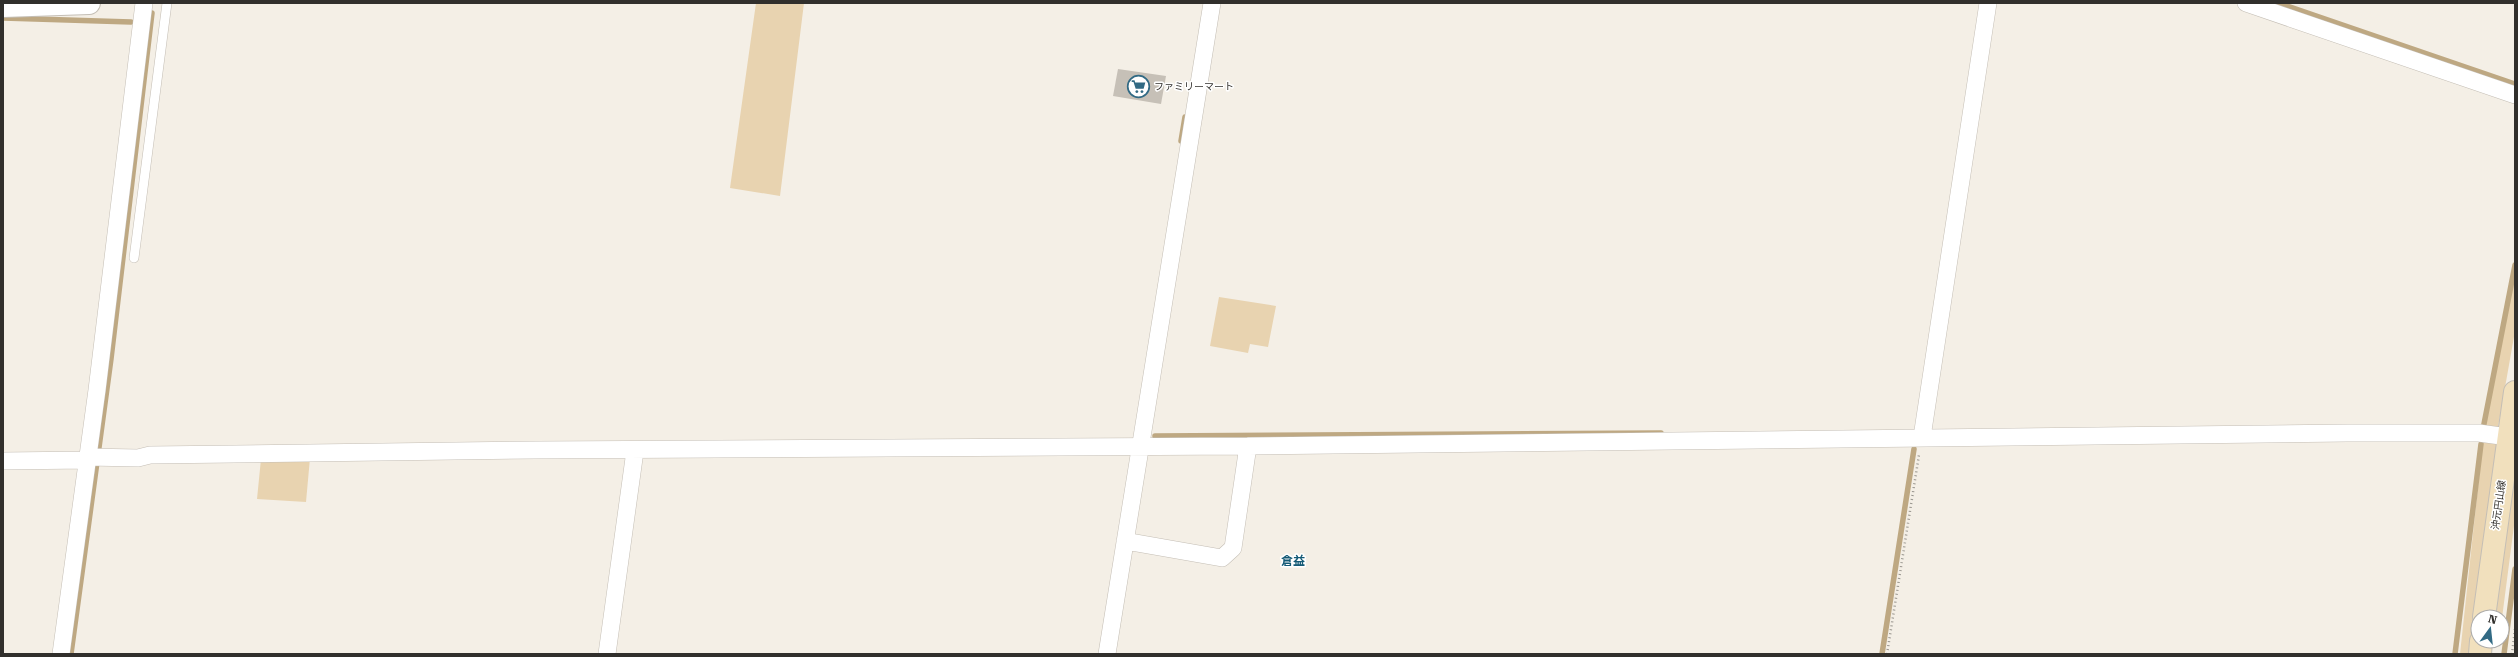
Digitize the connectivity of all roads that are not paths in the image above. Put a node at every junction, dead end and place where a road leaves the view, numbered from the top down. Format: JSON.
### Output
{"nodes":[{"id":1,"x":89,"y":3,"type":"edge"},
{"id":2,"x":144,"y":3,"type":"edge"},
{"id":3,"x":167,"y":3,"type":"edge"},
{"id":4,"x":1212,"y":3,"type":"edge"},
{"id":5,"x":1988,"y":3,"type":"edge"},
{"id":6,"x":2246,"y":3,"type":"edge"},
{"id":7,"x":56,"y":4,"type":"edge"},
{"id":8,"x":3,"y":6,"type":"edge"},
{"id":9,"x":2515,"y":95,"type":"edge"},
{"id":10,"x":134,"y":258,"type":"dead end"},
{"id":11,"x":2515,"y":392,"type":"edge"},
{"id":12,"x":1922,"y":437,"type":"junction"},
{"id":13,"x":2508,"y":437,"type":"junction"},
{"id":14,"x":1248,"y":446,"type":"junction"},
{"id":15,"x":1135,"y":447,"type":"junction"},
{"id":16,"x":635,"y":451,"type":"junction"},
{"id":17,"x":92,"y":458,"type":"junction"},
{"id":18,"x":3,"y":460,"type":"edge"},
{"id":19,"x":1125,"y":541,"type":"junction"},
{"id":20,"x":2485,"y":609,"type":"edge"},
{"id":21,"x":61,"y":654,"type":"edge"},
{"id":22,"x":607,"y":654,"type":"edge"},
{"id":23,"x":1107,"y":654,"type":"edge"}],
"edges":[{"from":1,"to":7,"type":"street"},
{"from":2,"to":17,"type":"street"},
{"from":3,"to":10,"type":"lane"},
{"from":4,"to":15,"type":"street"},
{"from":5,"to":12,"type":"street"},
{"from":6,"to":9,"type":"street"},
{"from":7,"to":8,"type":"street"},
{"from":11,"to":13,"type":"main road","name":"沖元円山線"},
{"from":12,"to":13,"type":"street"},
{"from":12,"to":14,"type":"street"},
{"from":13,"to":20,"type":"main road","name":"沖元円山線"},
{"from":14,"to":15,"type":"street"},
{"from":14,"to":19,"type":"street"},
{"from":15,"to":16,"type":"street"},
{"from":15,"to":19,"type":"street"},
{"from":16,"to":17,"type":"street"},
{"from":16,"to":22,"type":"street"},
{"from":17,"to":18,"type":"street"},
{"from":17,"to":21,"type":"street"},
{"from":19,"to":23,"type":"street"}]}
